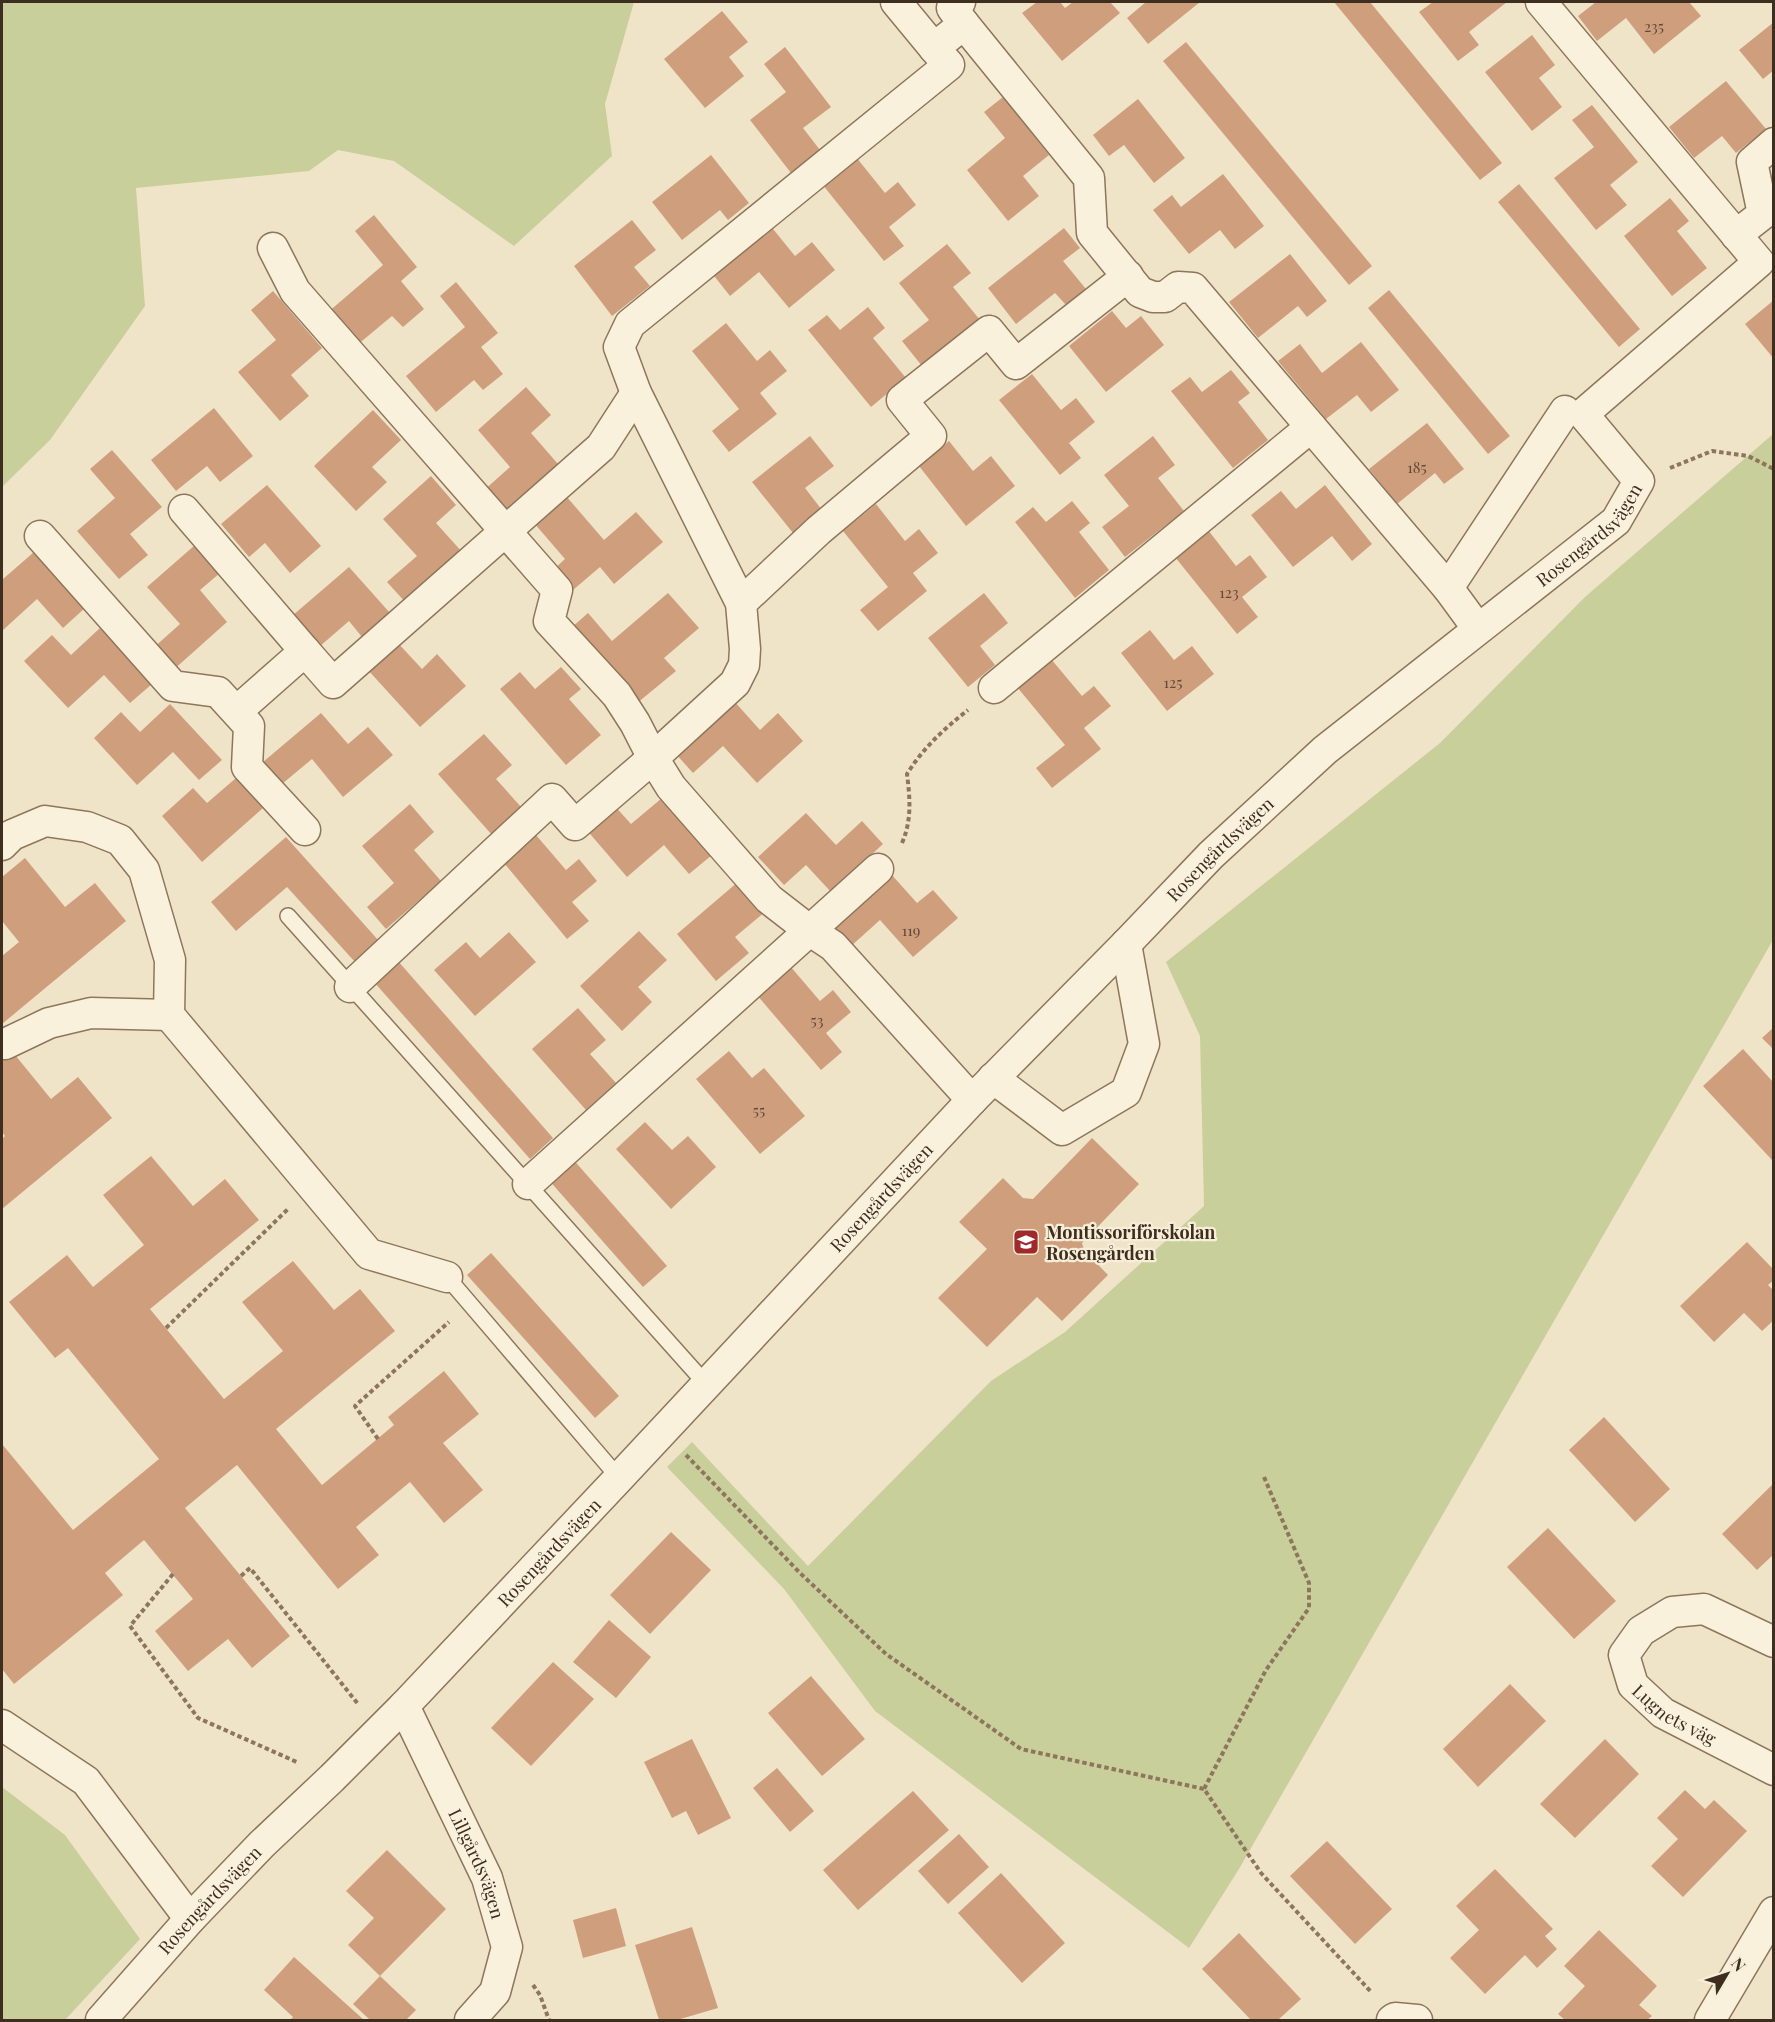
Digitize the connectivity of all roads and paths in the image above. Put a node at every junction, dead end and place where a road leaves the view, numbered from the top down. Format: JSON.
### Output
{"nodes":[{"id":1,"x":897,"y":2,"type":"edge"},
{"id":2,"x":1541,"y":2,"type":"edge"},
{"id":3,"x":962,"y":13,"type":"edge"},
{"id":4,"x":934,"y":48,"type":"junction"},
{"id":5,"x":1773,"y":143,"type":"edge"},
{"id":6,"x":1736,"y":234,"type":"junction"},
{"id":7,"x":273,"y":248,"type":"dead end"},
{"id":8,"x":1128,"y":276,"type":"junction"},
{"id":9,"x":636,"y":393,"type":"junction"},
{"id":10,"x":1574,"y":413,"type":"junction"},
{"id":11,"x":1311,"y":427,"type":"junction"},
{"id":12,"x":1773,"y":469,"type":"edge"},
{"id":13,"x":1639,"y":481,"type":"junction"},
{"id":14,"x":184,"y":510,"type":"dead end"},
{"id":15,"x":506,"y":531,"type":"junction"},
{"id":16,"x":40,"y":536,"type":"dead end"},
{"id":17,"x":1448,"y":588,"type":"junction"},
{"id":18,"x":741,"y":603,"type":"junction"},
{"id":19,"x":1478,"y":629,"type":"junction"},
{"id":20,"x":305,"y":651,"type":"junction"},
{"id":21,"x":994,"y":688,"type":"joint"},
{"id":22,"x":237,"y":711,"type":"junction"},
{"id":23,"x":653,"y":758,"type":"junction"},
{"id":24,"x":305,"y":830,"type":"dead end"},
{"id":25,"x":2,"y":845,"type":"edge"},
{"id":26,"x":878,"y":868,"type":"joint"},
{"id":27,"x":288,"y":916,"type":"dead end"},
{"id":28,"x":809,"y":930,"type":"junction"},
{"id":29,"x":1126,"y":944,"type":"junction"},
{"id":30,"x":350,"y":987,"type":"junction"},
{"id":31,"x":170,"y":1015,"type":"junction"},
{"id":32,"x":5,"y":1044,"type":"dead end"},
{"id":33,"x":993,"y":1078,"type":"junction"},
{"id":34,"x":972,"y":1100,"type":"junction"},
{"id":35,"x":528,"y":1184,"type":"junction"},
{"id":36,"x":312,"y":1185,"type":"junction"},
{"id":37,"x":447,"y":1277,"type":"joint"},
{"id":38,"x":470,"y":1304,"type":"junction"},
{"id":39,"x":166,"y":1328,"type":"dead end"},
{"id":40,"x":706,"y":1384,"type":"junction"},
{"id":41,"x":663,"y":1430,"type":"junction"},
{"id":42,"x":378,"y":1439,"type":"dead end"},
{"id":43,"x":1264,"y":1477,"type":"dead end"},
{"id":44,"x":619,"y":1478,"type":"junction"},
{"id":45,"x":173,"y":1574,"type":"dead end"},
{"id":46,"x":241,"y":1576,"type":"dead end"},
{"id":47,"x":1773,"y":1642,"type":"edge"},
{"id":48,"x":404,"y":1706,"type":"junction"},
{"id":49,"x":2,"y":1725,"type":"edge"},
{"id":50,"x":379,"y":1730,"type":"junction"},
{"id":51,"x":1773,"y":1770,"type":"edge"},
{"id":52,"x":332,"y":1778,"type":"junction"},
{"id":53,"x":1204,"y":1789,"type":"junction"},
{"id":54,"x":1773,"y":1912,"type":"edge"},
{"id":55,"x":190,"y":1919,"type":"junction"},
{"id":56,"x":1765,"y":1946,"type":"edge"},
{"id":57,"x":101,"y":2020,"type":"edge"},
{"id":58,"x":471,"y":2020,"type":"edge"},
{"id":59,"x":1401,"y":2020,"type":"edge"},
{"id":60,"x":1710,"y":2020,"type":"edge"}],
"edges":[{"from":1,"to":4,"type":"street"},
{"from":2,"to":6,"type":"street"},
{"from":3,"to":4,"type":"street"},
{"from":3,"to":8,"type":"street"},
{"from":4,"to":9,"type":"street"},
{"from":5,"to":6,"type":"street"},
{"from":6,"to":10,"type":"street"},
{"from":7,"to":15,"type":"street"},
{"from":8,"to":11,"type":"street"},
{"from":8,"to":18,"type":"street"},
{"from":9,"to":15,"type":"street"},
{"from":9,"to":18,"type":"street"},
{"from":10,"to":13,"type":"street","name":"Rosengårdsvägen"},
{"from":10,"to":17,"type":"street"},
{"from":11,"to":17,"type":"street"},
{"from":11,"to":21,"type":"street"},
{"from":12,"to":13,"type":"path"},
{"from":13,"to":19,"type":"street","name":"Rosengårdsvägen"},
{"from":14,"to":20,"type":"street"},
{"from":15,"to":20,"type":"street"},
{"from":15,"to":23,"type":"street"},
{"from":16,"to":22,"type":"street"},
{"from":17,"to":19,"type":"street"},
{"from":18,"to":23,"type":"street"},
{"from":19,"to":29,"type":"street","name":"Rosengårdsvägen"},
{"from":20,"to":22,"type":"street"},
{"from":21,"to":26,"type":"path"},
{"from":22,"to":24,"type":"street"},
{"from":23,"to":28,"type":"street"},
{"from":23,"to":30,"type":"street"},
{"from":25,"to":31,"type":"street"},
{"from":26,"to":28,"type":"street"},
{"from":27,"to":30,"type":"lane"},
{"from":28,"to":34,"type":"street"},
{"from":28,"to":35,"type":"street"},
{"from":29,"to":33,"type":"street","name":"Rosengårdsvägen"},
{"from":29,"to":33,"type":"street"},
{"from":30,"to":35,"type":"lane"},
{"from":31,"to":32,"type":"street"},
{"from":31,"to":36,"type":"street"},
{"from":33,"to":34,"type":"street","name":"Rosengårdsvägen"},
{"from":34,"to":40,"type":"street","name":"Rosengårdsvägen"},
{"from":35,"to":40,"type":"lane"},
{"from":36,"to":37,"type":"street"},
{"from":36,"to":39,"type":"path"},
{"from":37,"to":38,"type":"lane"},
{"from":38,"to":42,"type":"path"},
{"from":38,"to":44,"type":"lane"},
{"from":40,"to":41,"type":"street","name":"Rosengårdsvägen"},
{"from":41,"to":44,"type":"street","name":"Rosengårdsvägen"},
{"from":41,"to":53,"type":"path"},
{"from":43,"to":53,"type":"path"},
{"from":44,"to":48,"type":"street","name":"Rosengårdsvägen"},
{"from":45,"to":52,"type":"path"},
{"from":46,"to":50,"type":"path"},
{"from":47,"to":51,"type":"street","name":"Lugnets väg"},
{"from":48,"to":50,"type":"street","name":"Rosengårdsvägen"},
{"from":48,"to":58,"type":"street","name":"Lillgårdsvägen"},
{"from":49,"to":55,"type":"street"},
{"from":50,"to":52,"type":"street","name":"Rosengårdsvägen"},
{"from":52,"to":55,"type":"street","name":"Rosengårdsvägen"},
{"from":53,"to":59,"type":"path"},
{"from":54,"to":56,"type":"street"},
{"from":55,"to":57,"type":"street","name":"Rosengårdsvägen"},
{"from":56,"to":60,"type":"street"}]}
